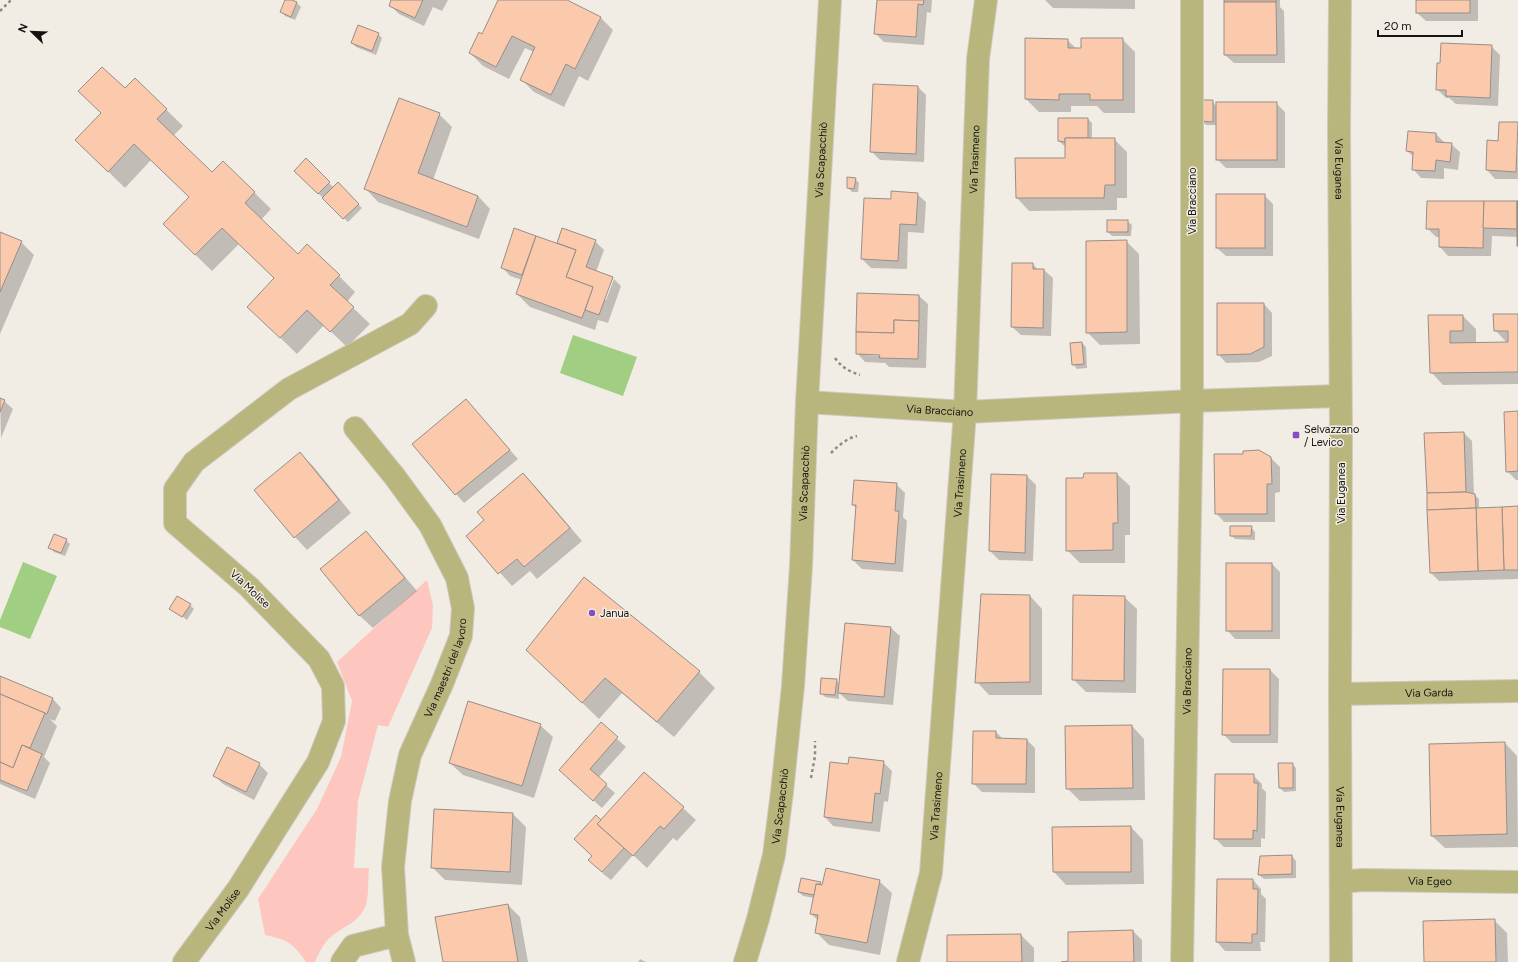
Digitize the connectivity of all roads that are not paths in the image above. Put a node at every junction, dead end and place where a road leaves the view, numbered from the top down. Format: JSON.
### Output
{"nodes":[{"id":1,"x":830,"y":0,"type":"edge"},
{"id":2,"x":986,"y":0,"type":"edge"},
{"id":3,"x":1192,"y":0,"type":"edge"},
{"id":4,"x":1340,"y":0,"type":"edge"},
{"id":5,"x":426,"y":306,"type":"dead end"},
{"id":6,"x":1340,"y":396,"type":"junction"},
{"id":7,"x":1192,"y":401,"type":"junction"},
{"id":8,"x":807,"y":402,"type":"junction"},
{"id":9,"x":965,"y":412,"type":"junction"},
{"id":10,"x":355,"y":428,"type":"dead end"},
{"id":11,"x":1518,"y":691,"type":"edge"},
{"id":12,"x":1340,"y":694,"type":"junction"},
{"id":13,"x":1341,"y":882,"type":"junction"},
{"id":14,"x":1518,"y":882,"type":"edge"},
{"id":15,"x":397,"y":935,"type":"junction"},
{"id":16,"x":184,"y":962,"type":"edge"},
{"id":17,"x":342,"y":962,"type":"edge"},
{"id":18,"x":404,"y":962,"type":"edge"},
{"id":19,"x":744,"y":962,"type":"edge"},
{"id":20,"x":908,"y":962,"type":"edge"},
{"id":21,"x":1182,"y":962,"type":"edge"},
{"id":22,"x":1341,"y":962,"type":"edge"}],
"edges":[{"from":1,"to":8,"type":"street","name":"Via Scapacchiò"},
{"from":2,"to":9,"type":"street","name":"Via Trasimeno"},
{"from":3,"to":7,"type":"street","name":"Via Bracciano"},
{"from":4,"to":6,"type":"street","name":"Via Euganea"},
{"from":5,"to":16,"type":"street","name":"Via Molise"},
{"from":6,"to":7,"type":"street","name":"Via Bracciano"},
{"from":6,"to":12,"type":"street","name":"Via Euganea"},
{"from":7,"to":9,"type":"street","name":"Via Bracciano"},
{"from":7,"to":21,"type":"street","name":"Via Bracciano"},
{"from":8,"to":9,"type":"street","name":"Via Bracciano"},
{"from":8,"to":19,"type":"street","name":"Via Scapacchiò"},
{"from":9,"to":20,"type":"street","name":"Via Trasimeno"},
{"from":10,"to":15,"type":"street","name":"Via maestri del lavoro"},
{"from":11,"to":12,"type":"street","name":"Via Garda"},
{"from":12,"to":13,"type":"street","name":"Via Euganea"},
{"from":13,"to":14,"type":"street","name":"Via Egeo"},
{"from":13,"to":22,"type":"street","name":"Via Euganea"},
{"from":15,"to":17,"type":"street"},
{"from":15,"to":18,"type":"street","name":"Via maestri del lavoro"}]}
